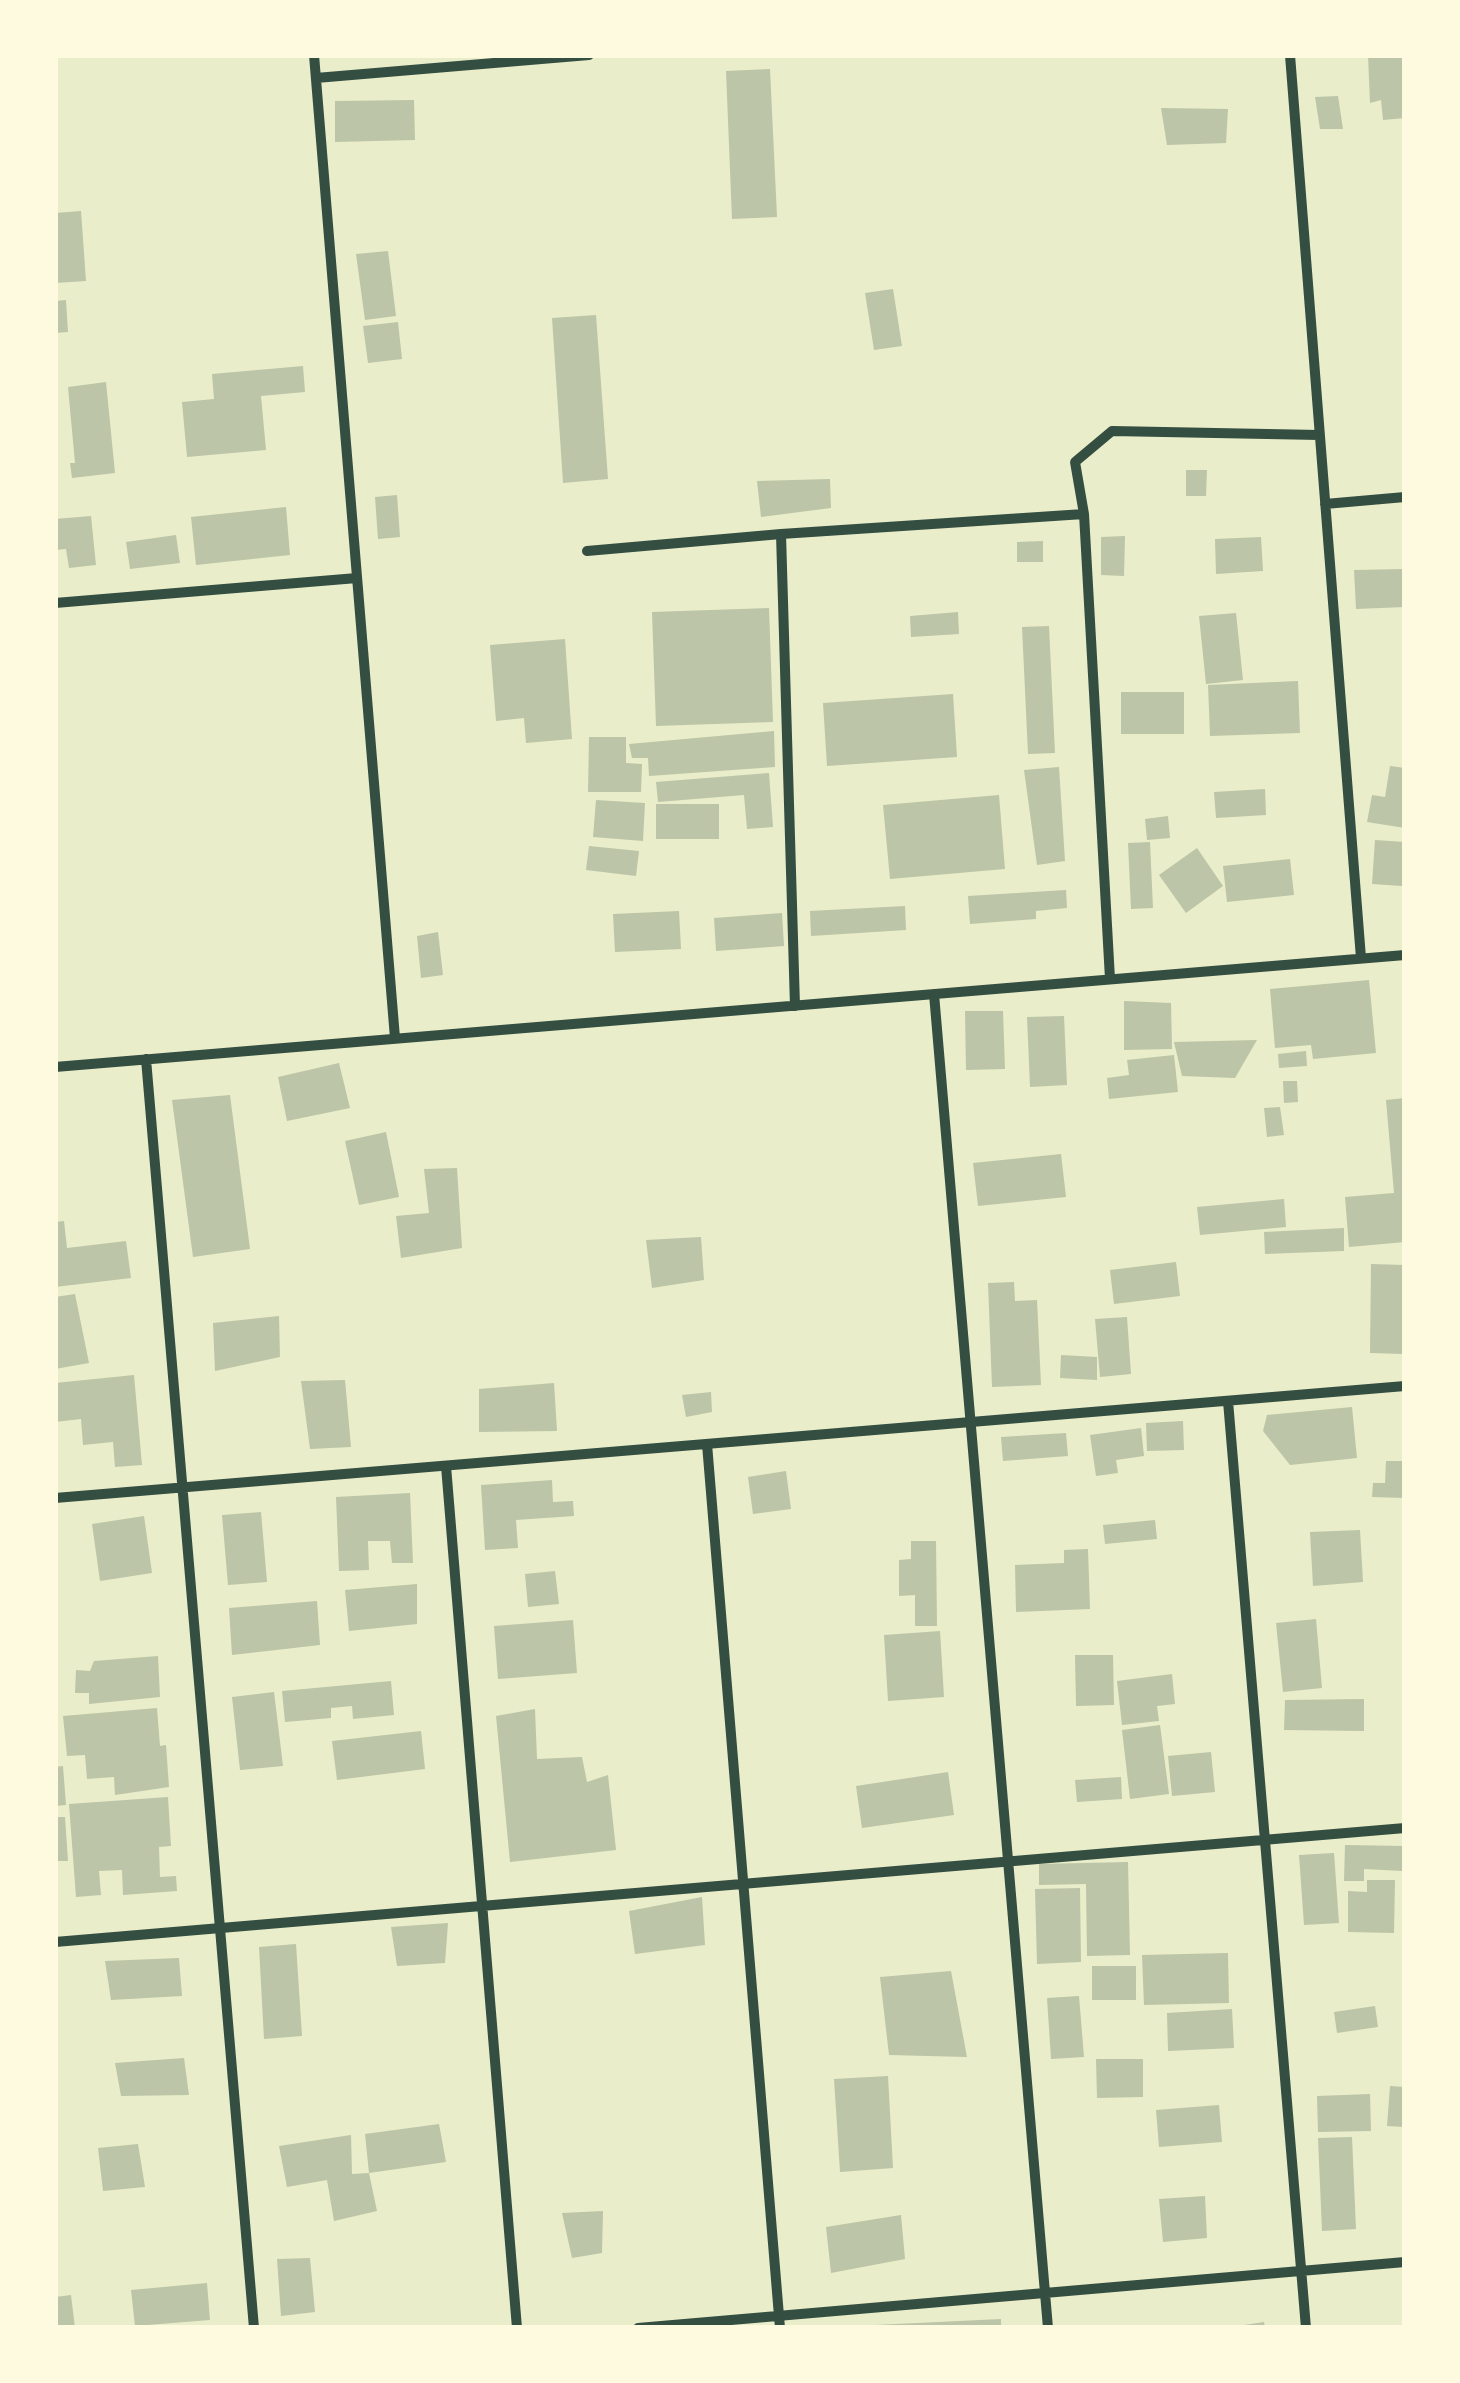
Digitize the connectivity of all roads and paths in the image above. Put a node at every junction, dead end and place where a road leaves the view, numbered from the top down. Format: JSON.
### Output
{"nodes":[{"id":1,"x":314,"y":55,"type":"edge"},
{"id":2,"x":589,"y":55,"type":"edge"},
{"id":3,"x":1290,"y":55,"type":"edge"},
{"id":4,"x":316,"y":78,"type":"junction"},
{"id":5,"x":1320,"y":436,"type":"junction"},
{"id":6,"x":1405,"y":497,"type":"edge"},
{"id":7,"x":1325,"y":504,"type":"junction"},
{"id":8,"x":1084,"y":514,"type":"junction"},
{"id":9,"x":781,"y":534,"type":"junction"},
{"id":10,"x":587,"y":551,"type":"dead end"},
{"id":11,"x":357,"y":578,"type":"junction"},
{"id":12,"x":55,"y":603,"type":"edge"},
{"id":13,"x":1405,"y":954,"type":"edge"},
{"id":14,"x":1361,"y":958,"type":"junction"},
{"id":15,"x":1110,"y":979,"type":"junction"},
{"id":16,"x":934,"y":994,"type":"junction"},
{"id":17,"x":796,"y":1006,"type":"junction"},
{"id":18,"x":395,"y":1038,"type":"junction"},
{"id":19,"x":146,"y":1059,"type":"junction"},
{"id":20,"x":55,"y":1067,"type":"edge"},
{"id":21,"x":1405,"y":1386,"type":"edge"},
{"id":22,"x":1228,"y":1401,"type":"junction"},
{"id":23,"x":971,"y":1422,"type":"junction"},
{"id":24,"x":707,"y":1444,"type":"junction"},
{"id":25,"x":446,"y":1466,"type":"junction"},
{"id":26,"x":183,"y":1488,"type":"junction"},
{"id":27,"x":55,"y":1498,"type":"edge"},
{"id":28,"x":1405,"y":1828,"type":"edge"},
{"id":29,"x":1265,"y":1840,"type":"junction"},
{"id":30,"x":1008,"y":1862,"type":"junction"},
{"id":31,"x":743,"y":1885,"type":"junction"},
{"id":32,"x":482,"y":1906,"type":"junction"},
{"id":33,"x":220,"y":1928,"type":"junction"},
{"id":34,"x":55,"y":1942,"type":"edge"},
{"id":35,"x":1405,"y":2262,"type":"edge"},
{"id":36,"x":1302,"y":2271,"type":"junction"},
{"id":37,"x":1045,"y":2293,"type":"junction"},
{"id":38,"x":780,"y":2322,"type":"edge"},
{"id":39,"x":254,"y":2328,"type":"edge"},
{"id":40,"x":517,"y":2328,"type":"edge"},
{"id":41,"x":638,"y":2328,"type":"edge"},
{"id":42,"x":1048,"y":2328,"type":"edge"},
{"id":43,"x":1306,"y":2328,"type":"edge"}],
"edges":[{"from":1,"to":4,"type":"street"},
{"from":2,"to":4,"type":"street"},
{"from":3,"to":5,"type":"street"},
{"from":4,"to":11,"type":"street"},
{"from":5,"to":7,"type":"street"},
{"from":5,"to":8,"type":"street"},
{"from":6,"to":7,"type":"street"},
{"from":7,"to":14,"type":"street"},
{"from":8,"to":9,"type":"street"},
{"from":8,"to":15,"type":"street"},
{"from":9,"to":10,"type":"street"},
{"from":9,"to":17,"type":"street"},
{"from":11,"to":12,"type":"street"},
{"from":11,"to":18,"type":"street"},
{"from":13,"to":14,"type":"street"},
{"from":14,"to":15,"type":"street"},
{"from":15,"to":16,"type":"street"},
{"from":16,"to":17,"type":"street"},
{"from":16,"to":23,"type":"street"},
{"from":17,"to":18,"type":"street"},
{"from":18,"to":19,"type":"street"},
{"from":19,"to":20,"type":"street"},
{"from":19,"to":26,"type":"street"},
{"from":21,"to":22,"type":"street"},
{"from":22,"to":23,"type":"street"},
{"from":22,"to":29,"type":"street"},
{"from":23,"to":24,"type":"street"},
{"from":23,"to":30,"type":"street"},
{"from":24,"to":25,"type":"street"},
{"from":24,"to":31,"type":"street"},
{"from":25,"to":26,"type":"street"},
{"from":25,"to":32,"type":"street"},
{"from":26,"to":27,"type":"street"},
{"from":26,"to":33,"type":"street"},
{"from":28,"to":29,"type":"street"},
{"from":29,"to":30,"type":"street"},
{"from":29,"to":36,"type":"street"},
{"from":30,"to":31,"type":"street"},
{"from":30,"to":37,"type":"street"},
{"from":31,"to":32,"type":"street"},
{"from":31,"to":38,"type":"street"},
{"from":32,"to":33,"type":"street"},
{"from":32,"to":40,"type":"street"},
{"from":33,"to":34,"type":"street"},
{"from":33,"to":39,"type":"street"},
{"from":35,"to":36,"type":"street"},
{"from":36,"to":37,"type":"street"},
{"from":36,"to":43,"type":"street"},
{"from":37,"to":38,"type":"street"},
{"from":37,"to":42,"type":"street"},
{"from":38,"to":41,"type":"street"}]}
